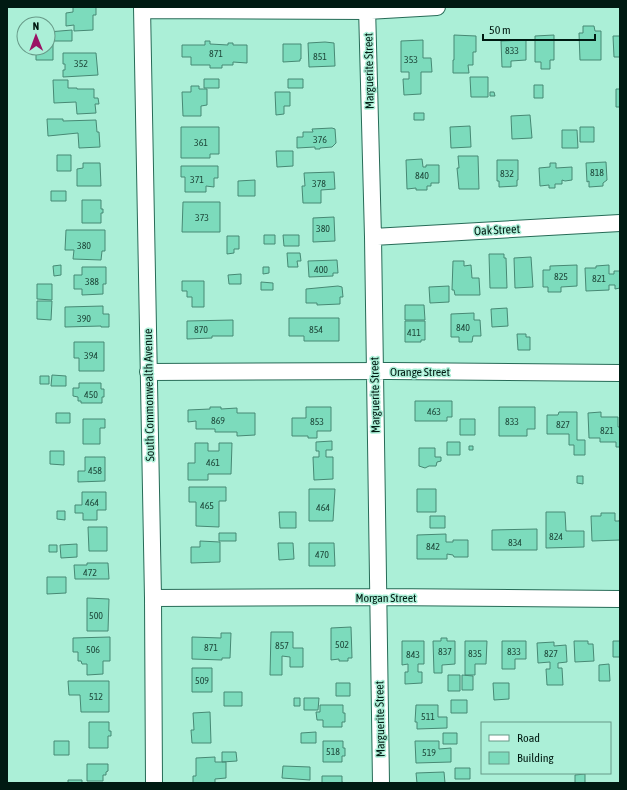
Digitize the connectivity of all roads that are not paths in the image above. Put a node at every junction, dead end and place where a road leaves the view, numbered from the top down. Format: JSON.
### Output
{"nodes":[{"id":1,"x":437,"y":7,"type":"edge"},
{"id":2,"x":142,"y":9,"type":"edge"},
{"id":3,"x":367,"y":9,"type":"edge"},
{"id":4,"x":620,"y":223,"type":"edge"},
{"id":5,"x":373,"y":237,"type":"junction"},
{"id":6,"x":148,"y":372,"type":"junction"},
{"id":7,"x":374,"y":372,"type":"junction"},
{"id":8,"x":620,"y":373,"type":"edge"},
{"id":9,"x":153,"y":598,"type":"junction"},
{"id":10,"x":378,"y":598,"type":"junction"},
{"id":11,"x":620,"y":600,"type":"edge"},
{"id":12,"x":154,"y":783,"type":"edge"},
{"id":13,"x":381,"y":783,"type":"edge"}],
"edges":[{"from":1,"to":3,"type":"street"},
{"from":2,"to":3,"type":"street"},
{"from":2,"to":6,"type":"street","name":"South Commonwealth Avenue"},
{"from":3,"to":5,"type":"street","name":"Marguerite Street"},
{"from":4,"to":5,"type":"street","name":"Oak Street"},
{"from":5,"to":7,"type":"street","name":"Marguerite Street"},
{"from":6,"to":7,"type":"street","name":"Orange Street"},
{"from":6,"to":9,"type":"street","name":"South Commonwealth Avenue"},
{"from":7,"to":8,"type":"street","name":"Orange Street"},
{"from":7,"to":10,"type":"street","name":"Marguerite Street"},
{"from":9,"to":10,"type":"street","name":"Morgan Street"},
{"from":9,"to":12,"type":"street","name":"South Commonwealth Avenue"},
{"from":10,"to":11,"type":"street","name":"Morgan Street"},
{"from":10,"to":13,"type":"street","name":"Marguerite Street"}]}
